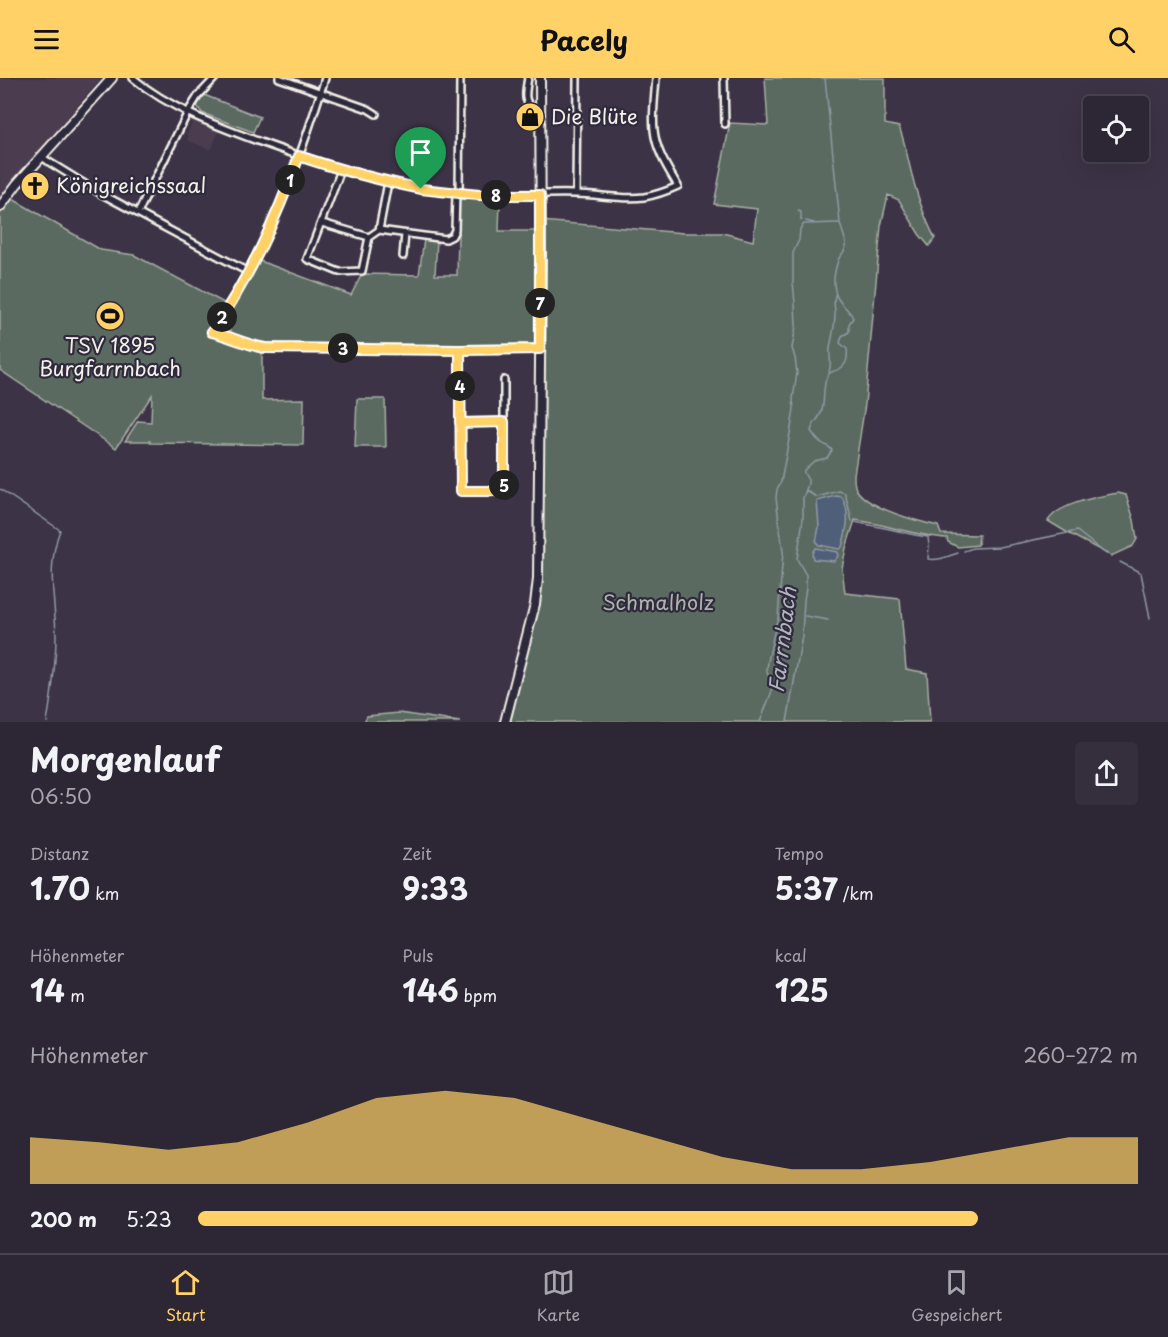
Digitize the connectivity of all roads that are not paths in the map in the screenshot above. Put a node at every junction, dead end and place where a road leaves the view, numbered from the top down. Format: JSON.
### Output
{"nodes":[{"id":1,"x":112,"y":78,"type":"edge"},
{"id":2,"x":133,"y":78,"type":"edge"},
{"id":3,"x":215,"y":78,"type":"edge"},
{"id":4,"x":279,"y":78,"type":"edge"},
{"id":5,"x":325,"y":78,"type":"edge"},
{"id":6,"x":460,"y":78,"type":"edge"},
{"id":7,"x":528,"y":78,"type":"edge"},
{"id":8,"x":540,"y":78,"type":"edge"},
{"id":9,"x":576,"y":78,"type":"edge"},
{"id":10,"x":656,"y":78,"type":"edge"},
{"id":11,"x":723,"y":78,"type":"edge"},
{"id":12,"x":320,"y":93,"type":"junction"},
{"id":13,"x":540,"y":111,"type":"junction"},
{"id":14,"x":188,"y":112,"type":"junction"},
{"id":15,"x":376,"y":114,"type":"dead end"},
{"id":16,"x":725,"y":124,"type":"dead end"},
{"id":17,"x":299,"y":156,"type":"junction"},
{"id":18,"x":42,"y":157,"type":"junction"},
{"id":19,"x":341,"y":170,"type":"junction"},
{"id":20,"x":388,"y":182,"type":"junction"},
{"id":21,"x":457,"y":194,"type":"junction"},
{"id":22,"x":576,"y":194,"type":"junction"},
{"id":23,"x":540,"y":195,"type":"junction"},
{"id":24,"x":0,"y":207,"type":"edge"},
{"id":25,"x":138,"y":213,"type":"junction"},
{"id":26,"x":322,"y":223,"type":"junction"},
{"id":27,"x":379,"y":230,"type":"junction"},
{"id":28,"x":405,"y":234,"type":"junction"},
{"id":29,"x":369,"y":237,"type":"junction"},
{"id":30,"x":403,"y":256,"type":"dead end"},
{"id":31,"x":248,"y":272,"type":"junction"},
{"id":32,"x":540,"y":349,"type":"junction"},
{"id":33,"x":460,"y":350,"type":"junction"},
{"id":34,"x":504,"y":381,"type":"dead end"},
{"id":35,"x":504,"y":422,"type":"junction"},
{"id":36,"x":460,"y":423,"type":"junction"},
{"id":37,"x":505,"y":722,"type":"edge"}],
"edges":[{"from":1,"to":18,"type":"street"},
{"from":2,"to":14,"type":"street"},
{"from":3,"to":14,"type":"street"},
{"from":4,"to":12,"type":"street"},
{"from":5,"to":12,"type":"street"},
{"from":6,"to":21,"type":"street"},
{"from":7,"to":13,"type":"street"},
{"from":8,"to":13,"type":"street"},
{"from":9,"to":22,"type":"street"},
{"from":10,"to":22,"type":"street"},
{"from":11,"to":16,"type":"street"},
{"from":12,"to":15,"type":"street"},
{"from":12,"to":17,"type":"street"},
{"from":13,"to":23,"type":"street"},
{"from":14,"to":17,"type":"street"},
{"from":14,"to":25,"type":"street"},
{"from":17,"to":19,"type":"street"},
{"from":17,"to":31,"type":"street"},
{"from":18,"to":24,"type":"street"},
{"from":18,"to":25,"type":"street"},
{"from":19,"to":20,"type":"street"},
{"from":19,"to":26,"type":"street"},
{"from":20,"to":21,"type":"street"},
{"from":20,"to":27,"type":"street"},
{"from":21,"to":23,"type":"street"},
{"from":21,"to":28,"type":"street"},
{"from":22,"to":23,"type":"street"},
{"from":23,"to":32,"type":"street"},
{"from":25,"to":31,"type":"street"},
{"from":26,"to":29,"type":"street"},
{"from":26,"to":29,"type":"street"},
{"from":27,"to":28,"type":"street"},
{"from":27,"to":29,"type":"street"},
{"from":28,"to":30,"type":"street"},
{"from":31,"to":33,"type":"street"},
{"from":32,"to":33,"type":"street"},
{"from":32,"to":37,"type":"street"},
{"from":33,"to":36,"type":"street"},
{"from":34,"to":35,"type":"street"},
{"from":35,"to":36,"type":"street"},
{"from":35,"to":36,"type":"street"}]}
